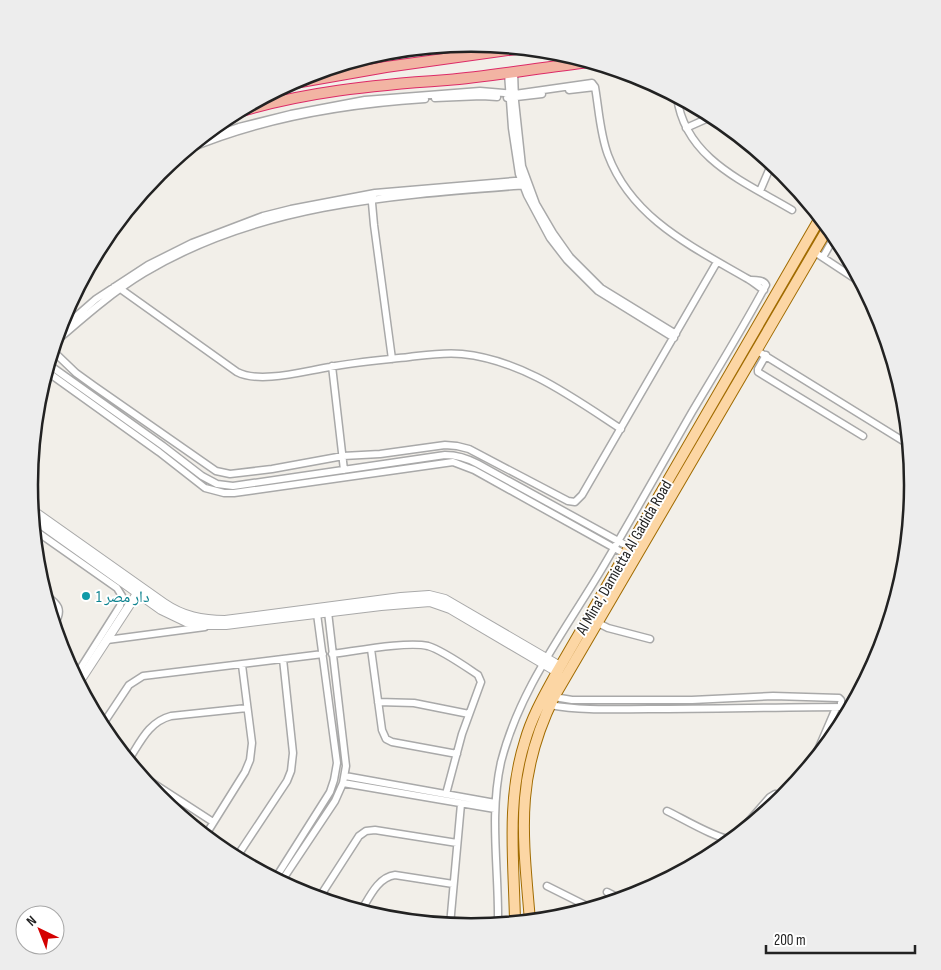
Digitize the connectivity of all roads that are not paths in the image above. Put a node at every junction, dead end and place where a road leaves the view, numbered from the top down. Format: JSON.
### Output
{"nodes":[{"id":1,"x":488,"y":53,"type":"edge"},
{"id":2,"x":409,"y":63,"type":"junction"},
{"id":3,"x":573,"y":64,"type":"edge"},
{"id":4,"x":392,"y":66,"type":"junction"},
{"id":5,"x":344,"y":71,"type":"edge"},
{"id":6,"x":511,"y":73,"type":"junction"},
{"id":7,"x":410,"y":82,"type":"junction"},
{"id":8,"x":394,"y":83,"type":"junction"},
{"id":9,"x":512,"y":96,"type":"junction"},
{"id":10,"x":261,"y":106,"type":"edge"},
{"id":11,"x":679,"y":106,"type":"edge"},
{"id":12,"x":703,"y":120,"type":"edge"},
{"id":13,"x":686,"y":128,"type":"junction"},
{"id":14,"x":216,"y":135,"type":"edge"},
{"id":15,"x":203,"y":145,"type":"edge"},
{"id":16,"x":769,"y":171,"type":"edge"},
{"id":17,"x":525,"y":183,"type":"junction"},
{"id":18,"x":760,"y":191,"type":"junction"},
{"id":19,"x":374,"y":196,"type":"junction"},
{"id":20,"x":792,"y":210,"type":"dead end"},
{"id":21,"x":816,"y":224,"type":"edge"},
{"id":22,"x":824,"y":234,"type":"edge"},
{"id":23,"x":831,"y":244,"type":"edge"},
{"id":24,"x":813,"y":251,"type":"junction"},
{"id":25,"x":823,"y":257,"type":"junction"},
{"id":26,"x":717,"y":262,"type":"junction"},
{"id":27,"x":848,"y":274,"type":"edge"},
{"id":28,"x":117,"y":288,"type":"junction"},
{"id":29,"x":69,"y":323,"type":"edge"},
{"id":30,"x":64,"y":334,"type":"edge"},
{"id":31,"x":675,"y":336,"type":"junction"},
{"id":32,"x":761,"y":353,"type":"junction"},
{"id":33,"x":57,"y":355,"type":"edge"},
{"id":34,"x":392,"y":359,"type":"junction"},
{"id":35,"x":332,"y":366,"type":"junction"},
{"id":36,"x":53,"y":371,"type":"edge"},
{"id":37,"x":52,"y":372,"type":"edge"},
{"id":38,"x":621,"y":429,"type":"junction"},
{"id":39,"x":863,"y":436,"type":"dead end"},
{"id":40,"x":901,"y":440,"type":"edge"},
{"id":41,"x":345,"y":456,"type":"junction"},
{"id":42,"x":347,"y":469,"type":"junction"},
{"id":43,"x":658,"y":498,"type":"junction"},
{"id":44,"x":667,"y":503,"type":"junction"},
{"id":45,"x":38,"y":514,"type":"edge"},
{"id":46,"x":39,"y":523,"type":"edge"},
{"id":47,"x":40,"y":534,"type":"edge"},
{"id":48,"x":616,"y":545,"type":"junction"},
{"id":49,"x":627,"y":550,"type":"junction"},
{"id":50,"x":140,"y":590,"type":"junction"},
{"id":51,"x":53,"y":601,"type":"edge"},
{"id":52,"x":358,"y":606,"type":"junction"},
{"id":53,"x":328,"y":612,"type":"junction"},
{"id":54,"x":317,"y":614,"type":"junction"},
{"id":55,"x":58,"y":618,"type":"edge"},
{"id":56,"x":598,"y":623,"type":"junction"},
{"id":57,"x":213,"y":626,"type":"junction"},
{"id":58,"x":107,"y":640,"type":"junction"},
{"id":59,"x":650,"y":640,"type":"dead end"},
{"id":60,"x":371,"y":649,"type":"junction"},
{"id":61,"x":323,"y":654,"type":"junction"},
{"id":62,"x":332,"y":654,"type":"junction"},
{"id":63,"x":283,"y":659,"type":"junction"},
{"id":64,"x":544,"y":660,"type":"junction"},
{"id":65,"x":242,"y":664,"type":"junction"},
{"id":66,"x":558,"y":669,"type":"junction"},
{"id":67,"x":79,"y":671,"type":"edge"},
{"id":68,"x":82,"y":677,"type":"edge"},
{"id":69,"x":552,"y":701,"type":"junction"},
{"id":70,"x":378,"y":702,"type":"junction"},
{"id":71,"x":839,"y":707,"type":"junction"},
{"id":72,"x":842,"y":707,"type":"edge"},
{"id":73,"x":248,"y":708,"type":"junction"},
{"id":74,"x":469,"y":714,"type":"junction"},
{"id":75,"x":106,"y":719,"type":"edge"},
{"id":76,"x":828,"y":730,"type":"edge"},
{"id":77,"x":457,"y":754,"type":"junction"},
{"id":78,"x":132,"y":755,"type":"edge"},
{"id":79,"x":345,"y":776,"type":"junction"},
{"id":80,"x":344,"y":784,"type":"junction"},
{"id":81,"x":162,"y":789,"type":"edge"},
{"id":82,"x":446,"y":794,"type":"junction"},
{"id":83,"x":462,"y":804,"type":"junction"},
{"id":84,"x":495,"y":806,"type":"junction"},
{"id":85,"x":667,"y":811,"type":"dead end"},
{"id":86,"x":213,"y":822,"type":"junction"},
{"id":87,"x":208,"y":830,"type":"edge"},
{"id":88,"x":723,"y":837,"type":"edge"},
{"id":89,"x":457,"y":843,"type":"junction"},
{"id":90,"x":240,"y":851,"type":"edge"},
{"id":91,"x":279,"y":873,"type":"edge"},
{"id":92,"x":286,"y":876,"type":"edge"},
{"id":93,"x":453,"y":884,"type":"junction"},
{"id":94,"x":547,"y":886,"type":"dead end"},
{"id":95,"x":323,"y":892,"type":"edge"},
{"id":96,"x":607,"y":892,"type":"dead end"},
{"id":97,"x":612,"y":894,"type":"edge"},
{"id":98,"x":582,"y":903,"type":"edge"},
{"id":99,"x":365,"y":905,"type":"edge"},
{"id":100,"x":529,"y":914,"type":"edge"},
{"id":101,"x":515,"y":915,"type":"edge"},
{"id":102,"x":451,"y":917,"type":"edge"},
{"id":103,"x":498,"y":917,"type":"edge"}],
"edges":[{"from":1,"to":2,"type":"highway"},
{"from":2,"to":4,"type":"highway"},
{"from":2,"to":7,"type":"highway"},
{"from":3,"to":6,"type":"highway"},
{"from":4,"to":5,"type":"highway"},
{"from":4,"to":8,"type":"highway"},
{"from":6,"to":7,"type":"highway"},
{"from":6,"to":9,"type":"street"},
{"from":7,"to":8,"type":"highway"},
{"from":8,"to":10,"type":"highway"},
{"from":9,"to":14,"type":"street"},
{"from":9,"to":15,"type":"street"},
{"from":9,"to":17,"type":"street"},
{"from":9,"to":26,"type":"street"},
{"from":11,"to":13,"type":"street"},
{"from":12,"to":13,"type":"street"},
{"from":13,"to":18,"type":"street"},
{"from":16,"to":18,"type":"street"},
{"from":17,"to":19,"type":"street"},
{"from":17,"to":31,"type":"street"},
{"from":18,"to":20,"type":"street"},
{"from":19,"to":28,"type":"street"},
{"from":19,"to":34,"type":"street"},
{"from":21,"to":43,"type":"main road","name":"Al Mina', Damietta Al Gadida Road"},
{"from":22,"to":24,"type":"main road","name":"Al Mina', Damietta Al Gadida Road"},
{"from":23,"to":25,"type":"street"},
{"from":24,"to":25,"type":"street"},
{"from":24,"to":32,"type":"main road","name":"Al Mina', Damietta Al Gadida Road"},
{"from":25,"to":27,"type":"street"},
{"from":26,"to":31,"type":"street"},
{"from":26,"to":48,"type":"street"},
{"from":28,"to":29,"type":"street"},
{"from":28,"to":30,"type":"street"},
{"from":28,"to":35,"type":"street"},
{"from":31,"to":38,"type":"street"},
{"from":32,"to":39,"type":"street"},
{"from":32,"to":40,"type":"street"},
{"from":32,"to":44,"type":"main road","name":"Al Mina', Damietta Al Gadida Road"},
{"from":33,"to":41,"type":"street"},
{"from":34,"to":35,"type":"street"},
{"from":34,"to":38,"type":"street"},
{"from":35,"to":41,"type":"street"},
{"from":36,"to":42,"type":"street"},
{"from":37,"to":48,"type":"street"},
{"from":38,"to":41,"type":"street"},
{"from":41,"to":42,"type":"street"},
{"from":42,"to":48,"type":"street"},
{"from":43,"to":44,"type":"main road"},
{"from":43,"to":49,"type":"main road","name":"Al Mina', Damietta Al Gadida Road"},
{"from":44,"to":56,"type":"main road","name":"Al Mina', Damietta Al Gadida Road"},
{"from":45,"to":50,"type":"street"},
{"from":46,"to":50,"type":"street"},
{"from":47,"to":67,"type":"street"},
{"from":48,"to":49,"type":"street"},
{"from":48,"to":64,"type":"street"},
{"from":49,"to":66,"type":"main road","name":"Al Mina', Damietta Al Gadida Road"},
{"from":50,"to":52,"type":"street"},
{"from":50,"to":57,"type":"street"},
{"from":50,"to":58,"type":"street"},
{"from":51,"to":55,"type":"street"},
{"from":52,"to":53,"type":"street"},
{"from":52,"to":64,"type":"street"},
{"from":53,"to":54,"type":"street"},
{"from":53,"to":62,"type":"street"},
{"from":54,"to":57,"type":"street"},
{"from":54,"to":61,"type":"street"},
{"from":56,"to":59,"type":"street"},
{"from":56,"to":69,"type":"main road","name":"Al Mina', Damietta Al Gadida Road"},
{"from":57,"to":58,"type":"street"},
{"from":58,"to":68,"type":"street"},
{"from":60,"to":62,"type":"street"},
{"from":60,"to":70,"type":"street"},
{"from":60,"to":74,"type":"street"},
{"from":61,"to":63,"type":"street"},
{"from":61,"to":91,"type":"street"},
{"from":62,"to":79,"type":"street"},
{"from":63,"to":65,"type":"street"},
{"from":63,"to":90,"type":"street"},
{"from":64,"to":66,"type":"street"},
{"from":64,"to":84,"type":"street"},
{"from":65,"to":73,"type":"street"},
{"from":65,"to":75,"type":"street"},
{"from":66,"to":101,"type":"main road","name":"Al Mina', Damietta Al Gadida Road"},
{"from":69,"to":71,"type":"street"},
{"from":69,"to":71,"type":"street"},
{"from":69,"to":100,"type":"main road","name":"Al Mina', Damietta Al Gadida Road"},
{"from":70,"to":74,"type":"street"},
{"from":70,"to":77,"type":"street"},
{"from":71,"to":72,"type":"street"},
{"from":71,"to":76,"type":"street"},
{"from":73,"to":78,"type":"street"},
{"from":73,"to":86,"type":"street"},
{"from":74,"to":77,"type":"street"},
{"from":77,"to":82,"type":"street"},
{"from":79,"to":80,"type":"street"},
{"from":79,"to":82,"type":"street"},
{"from":80,"to":83,"type":"street"},
{"from":80,"to":92,"type":"street"},
{"from":81,"to":86,"type":"street"},
{"from":82,"to":84,"type":"street"},
{"from":83,"to":84,"type":"street"},
{"from":83,"to":89,"type":"street"},
{"from":84,"to":103,"type":"street"},
{"from":85,"to":88,"type":"street"},
{"from":86,"to":87,"type":"street"},
{"from":89,"to":93,"type":"street"},
{"from":89,"to":95,"type":"street"},
{"from":93,"to":99,"type":"street"},
{"from":93,"to":102,"type":"street"},
{"from":94,"to":98,"type":"street"},
{"from":96,"to":97,"type":"street"}]}
